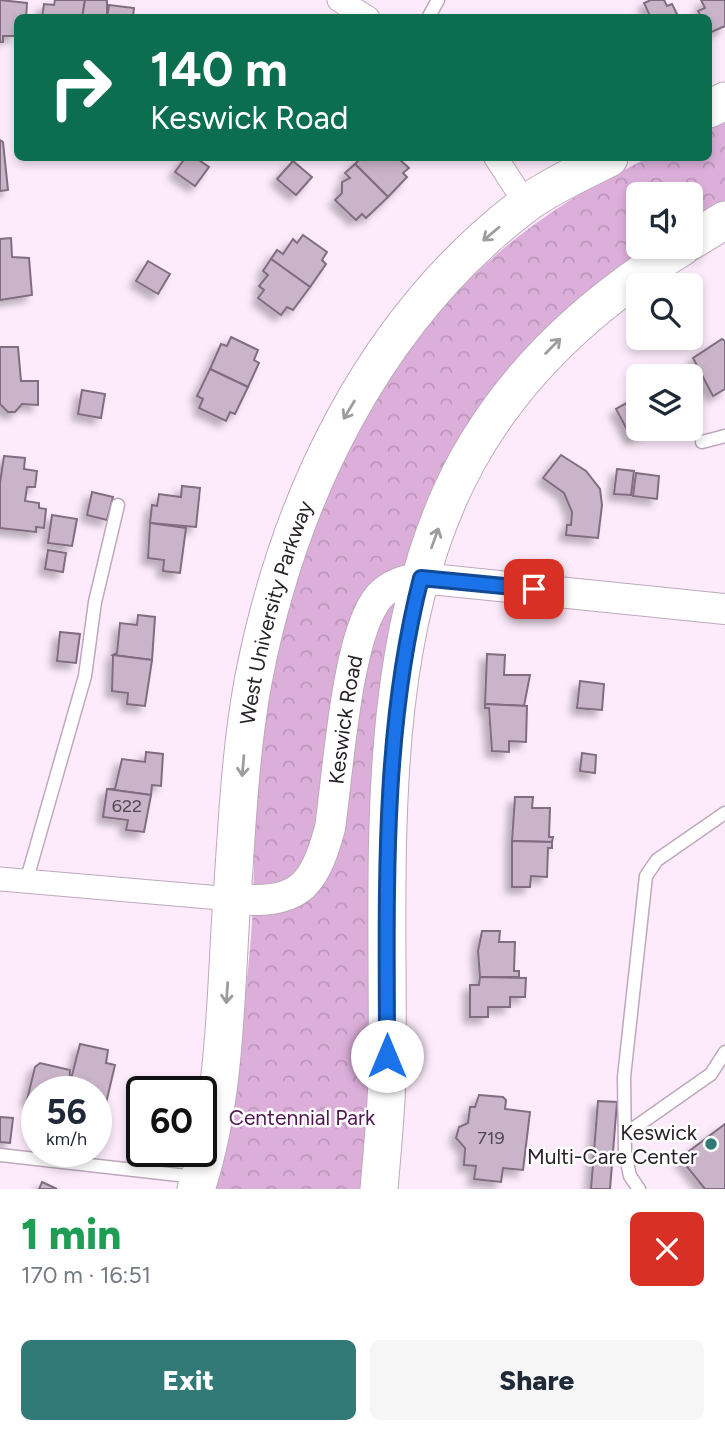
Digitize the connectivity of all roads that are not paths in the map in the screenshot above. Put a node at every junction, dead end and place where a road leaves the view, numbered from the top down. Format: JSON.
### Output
{"nodes":[{"id":1,"x":339,"y":0,"type":"edge"},
{"id":2,"x":362,"y":14,"type":"edge"},
{"id":3,"x":498,"y":161,"type":"edge"},
{"id":4,"x":604,"y":161,"type":"edge"},
{"id":5,"x":526,"y":204,"type":"junction"},
{"id":6,"x":725,"y":220,"type":"edge"},
{"id":7,"x":703,"y":234,"type":"edge"},
{"id":8,"x":662,"y":259,"type":"edge"},
{"id":9,"x":725,"y":436,"type":"edge"},
{"id":10,"x":702,"y":442,"type":"dead end"},
{"id":11,"x":118,"y":505,"type":"dead end"},
{"id":12,"x":421,"y":578,"type":"junction"},
{"id":13,"x":725,"y":609,"type":"edge"},
{"id":14,"x":725,"y":813,"type":"edge"},
{"id":15,"x":0,"y":879,"type":"edge"},
{"id":16,"x":26,"y":882,"type":"junction"},
{"id":17,"x":232,"y":899,"type":"junction"},
{"id":18,"x":725,"y":1052,"type":"edge"},
{"id":19,"x":626,"y":1133,"type":"junction"},
{"id":20,"x":0,"y":1155,"type":"edge"},
{"id":21,"x":198,"y":1183,"type":"edge"},
{"id":22,"x":379,"y":1189,"type":"edge"},
{"id":23,"x":639,"y":1189,"type":"edge"}],
"edges":[{"from":1,"to":2,"type":"street"},
{"from":3,"to":5,"type":"street"},
{"from":4,"to":5,"type":"main road","name":"West University Parkway"},
{"from":5,"to":17,"type":"main road","name":"West University Parkway","one_way":true},
{"from":6,"to":7,"type":"main road"},
{"from":12,"to":8,"type":"main road","one_way":true},
{"from":9,"to":10,"type":"lane"},
{"from":11,"to":16,"type":"lane"},
{"from":12,"to":13,"type":"street","name":"Keswick Road"},
{"from":12,"to":17,"type":"street","name":"Keswick Road"},
{"from":12,"to":22,"type":"main road"},
{"from":14,"to":19,"type":"lane"},
{"from":15,"to":16,"type":"street","name":"Keswick Road"},
{"from":16,"to":17,"type":"street","name":"Keswick Road"},
{"from":17,"to":21,"type":"main road","name":"West University Parkway","one_way":true},
{"from":18,"to":19,"type":"lane"},
{"from":19,"to":23,"type":"lane"},
{"from":20,"to":21,"type":"lane"}]}
